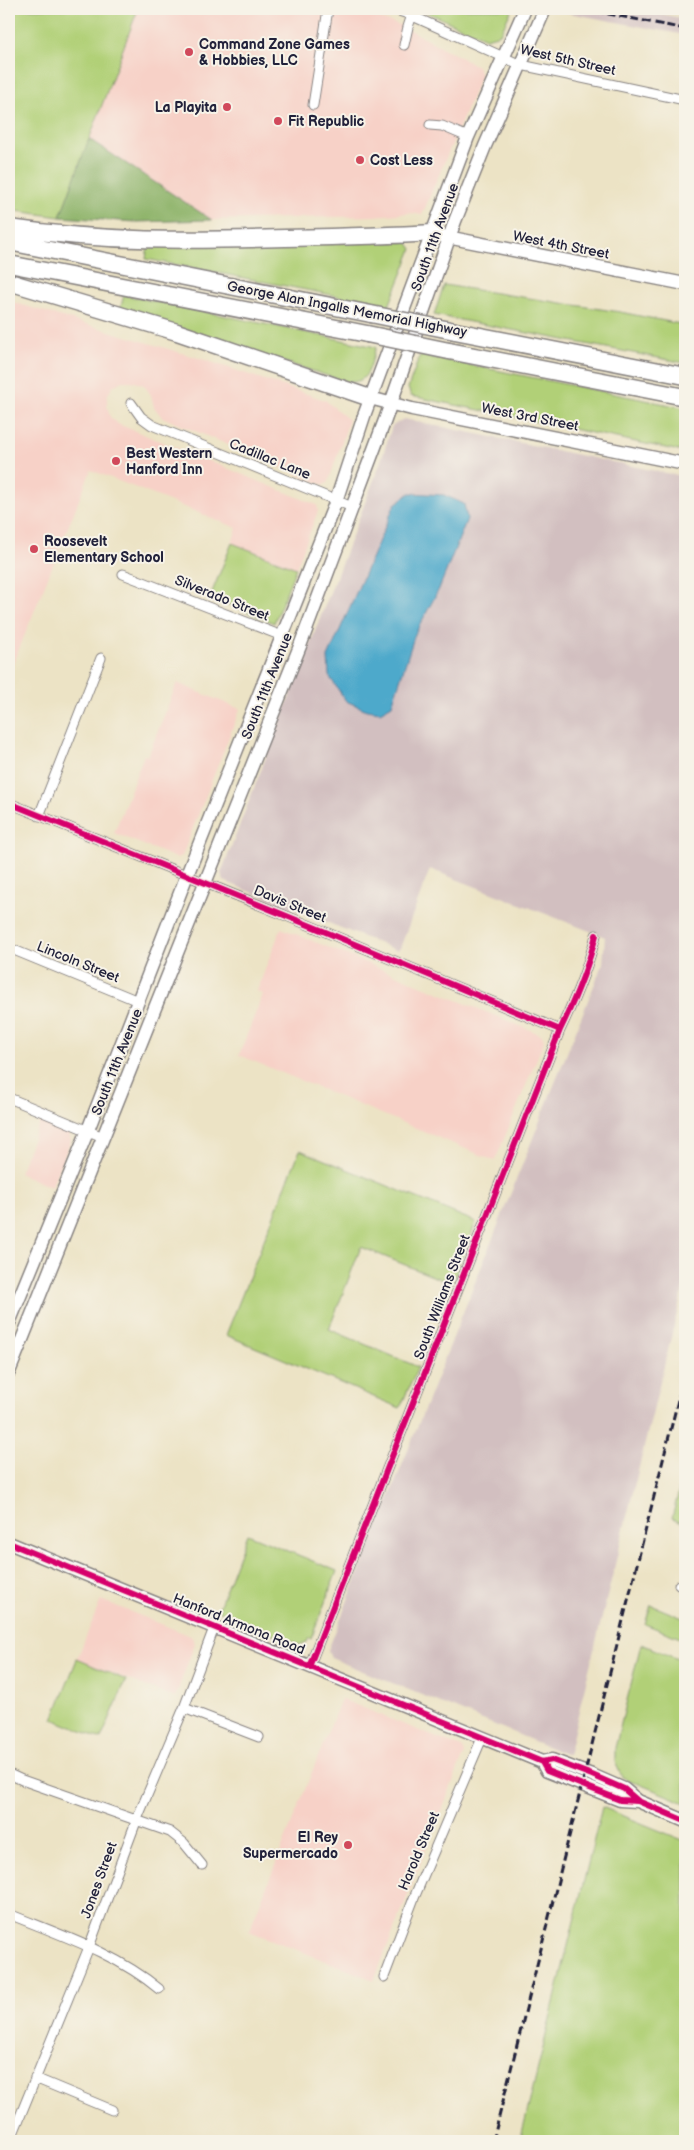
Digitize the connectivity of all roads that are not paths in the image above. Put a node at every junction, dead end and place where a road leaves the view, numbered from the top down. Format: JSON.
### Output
{"nodes":[{"id":1,"x":328,"y":9,"type":"edge"},
{"id":2,"x":393,"y":9,"type":"edge"},
{"id":3,"x":525,"y":9,"type":"edge"},
{"id":4,"x":546,"y":9,"type":"edge"},
{"id":5,"x":412,"y":16,"type":"junction"},
{"id":6,"x":404,"y":44,"type":"dead end"},
{"id":7,"x":503,"y":57,"type":"junction"},
{"id":8,"x":521,"y":66,"type":"junction"},
{"id":9,"x":685,"y":100,"type":"edge"},
{"id":10,"x":313,"y":105,"type":"dead end"},
{"id":11,"x":430,"y":125,"type":"dead end"},
{"id":12,"x":468,"y":137,"type":"junction"},
{"id":13,"x":9,"y":228,"type":"edge"},
{"id":14,"x":433,"y":233,"type":"junction"},
{"id":15,"x":450,"y":239,"type":"junction"},
{"id":16,"x":9,"y":242,"type":"edge"},
{"id":17,"x":9,"y":264,"type":"edge"},
{"id":18,"x":9,"y":282,"type":"edge"},
{"id":19,"x":685,"y":284,"type":"edge"},
{"id":20,"x":685,"y":376,"type":"edge"},
{"id":21,"x":685,"y":397,"type":"edge"},
{"id":22,"x":370,"y":398,"type":"junction"},
{"id":23,"x":131,"y":403,"type":"dead end"},
{"id":24,"x":391,"y":403,"type":"junction"},
{"id":25,"x":685,"y":464,"type":"edge"},
{"id":26,"x":336,"y":501,"type":"junction"},
{"id":27,"x":352,"y":507,"type":"junction"},
{"id":28,"x":123,"y":574,"type":"dead end"},
{"id":29,"x":282,"y":636,"type":"junction"},
{"id":30,"x":102,"y":658,"type":"dead end"},
{"id":31,"x":9,"y":803,"type":"edge"},
{"id":32,"x":39,"y":816,"type":"junction"},
{"id":33,"x":187,"y":875,"type":"junction"},
{"id":34,"x":205,"y":883,"type":"junction"},
{"id":35,"x":596,"y":935,"type":"dead end"},
{"id":36,"x":9,"y":948,"type":"edge"},
{"id":37,"x":138,"y":1002,"type":"junction"},
{"id":38,"x":560,"y":1030,"type":"junction"},
{"id":39,"x":9,"y":1098,"type":"edge"},
{"id":40,"x":88,"y":1130,"type":"junction"},
{"id":41,"x":103,"y":1137,"type":"junction"},
{"id":42,"x":9,"y":1323,"type":"edge"},
{"id":43,"x":9,"y":1372,"type":"edge"},
{"id":44,"x":9,"y":1543,"type":"edge"},
{"id":45,"x":214,"y":1628,"type":"junction"},
{"id":46,"x":309,"y":1667,"type":"junction"},
{"id":47,"x":184,"y":1708,"type":"junction"},
{"id":48,"x":259,"y":1738,"type":"dead end"},
{"id":49,"x":482,"y":1738,"type":"junction"},
{"id":50,"x":9,"y":1774,"type":"edge"},
{"id":51,"x":137,"y":1819,"type":"junction"},
{"id":52,"x":685,"y":1821,"type":"edge"},
{"id":53,"x":202,"y":1865,"type":"dead end"},
{"id":54,"x":9,"y":1914,"type":"edge"},
{"id":55,"x":89,"y":1947,"type":"junction"},
{"id":56,"x":384,"y":1977,"type":"dead end"},
{"id":57,"x":159,"y":1989,"type":"dead end"},
{"id":58,"x":35,"y":2078,"type":"junction"},
{"id":59,"x":112,"y":2110,"type":"dead end"},
{"id":60,"x":10,"y":2141,"type":"edge"}],
"edges":[{"from":1,"to":10,"type":"street"},
{"from":2,"to":5,"type":"street","name":"West 5th Street"},
{"from":3,"to":7,"type":"main road","name":"South 11th Avenue"},
{"from":4,"to":8,"type":"main road","name":"South 11th Avenue"},
{"from":5,"to":6,"type":"street"},
{"from":5,"to":7,"type":"street","name":"West 5th Street"},
{"from":7,"to":8,"type":"street","name":"West 5th Street"},
{"from":7,"to":12,"type":"main road","name":"South 11th Avenue"},
{"from":8,"to":9,"type":"street","name":"West 5th Street"},
{"from":8,"to":15,"type":"main road","name":"South 11th Avenue"},
{"from":11,"to":12,"type":"street"},
{"from":12,"to":14,"type":"main road","name":"South 11th Avenue"},
{"from":13,"to":14,"type":"highway"},
{"from":14,"to":15,"type":"main road","name":"West 4th Street"},
{"from":14,"to":22,"type":"main road","name":"South 11th Avenue"},
{"from":15,"to":19,"type":"main road","name":"West 4th Street"},
{"from":15,"to":24,"type":"main road","name":"South 11th Avenue"},
{"from":16,"to":20,"type":"highway","name":"George Alan Ingalls Memorial Highway","bridge":true},
{"from":17,"to":21,"type":"highway","name":"George Alan Ingalls Memorial Highway","bridge":true},
{"from":18,"to":22,"type":"highway"},
{"from":22,"to":24,"type":"main road","name":"West 3rd Street"},
{"from":22,"to":26,"type":"main road","name":"South 11th Avenue"},
{"from":23,"to":26,"type":"street","name":"Cadillac Lane"},
{"from":24,"to":25,"type":"main road","name":"West 3rd Street"},
{"from":24,"to":27,"type":"main road","name":"South 11th Avenue"},
{"from":26,"to":27,"type":"street","name":"Cadillac Lane"},
{"from":26,"to":29,"type":"main road","name":"South 11th Avenue"},
{"from":27,"to":34,"type":"main road","name":"South 11th Avenue"},
{"from":28,"to":29,"type":"street","name":"Silverado Street"},
{"from":29,"to":33,"type":"main road","name":"South 11th Avenue"},
{"from":30,"to":32,"type":"street"},
{"from":31,"to":32,"type":"street","name":"Davis Street"},
{"from":32,"to":33,"type":"street","name":"Davis Street"},
{"from":33,"to":34,"type":"street","name":"Davis Street"},
{"from":33,"to":37,"type":"main road","name":"South 11th Avenue"},
{"from":34,"to":38,"type":"street","name":"Davis Street"},
{"from":34,"to":41,"type":"main road","name":"South 11th Avenue"},
{"from":35,"to":38,"type":"street","name":"South Williams Street"},
{"from":36,"to":37,"type":"street","name":"Lincoln Street"},
{"from":37,"to":40,"type":"main road","name":"South 11th Avenue"},
{"from":38,"to":46,"type":"street","name":"South Williams Street"},
{"from":39,"to":40,"type":"street"},
{"from":40,"to":41,"type":"street"},
{"from":40,"to":42,"type":"main road","name":"South 11th Avenue"},
{"from":41,"to":43,"type":"main road","name":"South 11th Avenue"},
{"from":44,"to":45,"type":"main road","name":"Hanford Armona Road"},
{"from":45,"to":46,"type":"main road","name":"Hanford Armona Road"},
{"from":45,"to":47,"type":"street","name":"Jones Street"},
{"from":46,"to":49,"type":"main road","name":"Hanford Armona Road"},
{"from":47,"to":48,"type":"street"},
{"from":47,"to":51,"type":"street","name":"Jones Street"},
{"from":49,"to":52,"type":"main road","name":"Hanford Armona Road"},
{"from":49,"to":56,"type":"street","name":"Harold Street"},
{"from":50,"to":51,"type":"street"},
{"from":51,"to":53,"type":"street"},
{"from":51,"to":55,"type":"street","name":"Jones Street"},
{"from":54,"to":55,"type":"street"},
{"from":55,"to":57,"type":"street"},
{"from":55,"to":58,"type":"street","name":"Jones Street"},
{"from":58,"to":59,"type":"street"},
{"from":58,"to":60,"type":"street","name":"Jones Street"}]}
